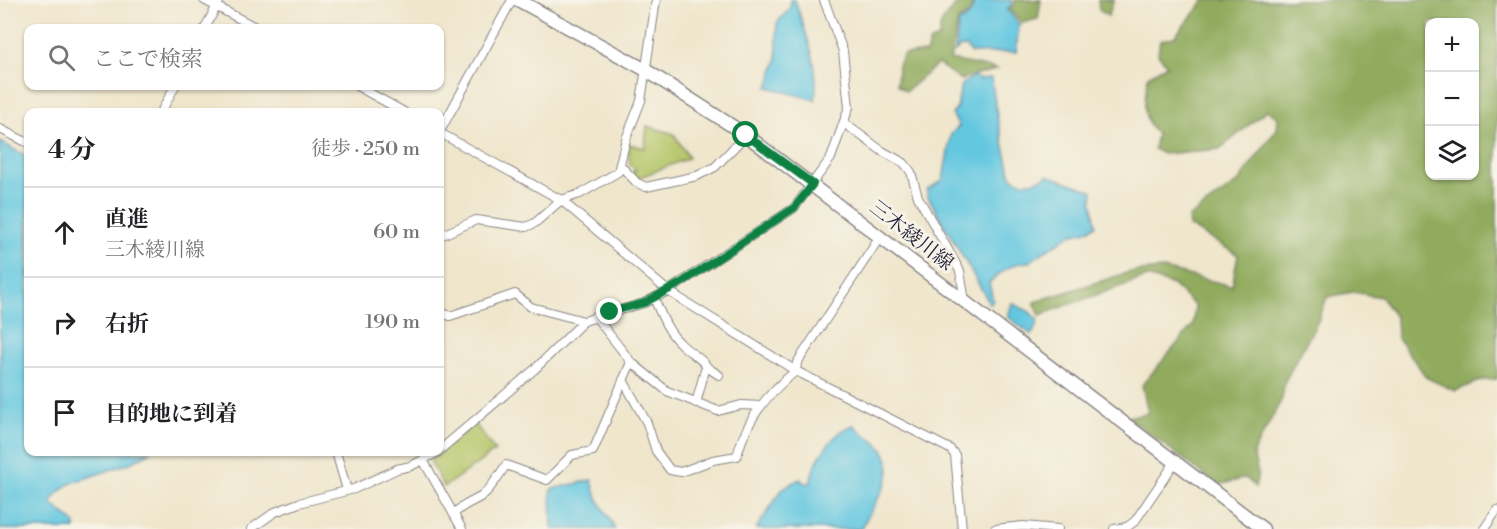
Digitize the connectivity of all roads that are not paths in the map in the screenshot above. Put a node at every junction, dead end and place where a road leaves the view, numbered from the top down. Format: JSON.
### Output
{"nodes":[{"id":1,"x":204,"y":0,"type":"edge"},
{"id":2,"x":512,"y":0,"type":"edge"},
{"id":3,"x":518,"y":0,"type":"edge"},
{"id":4,"x":656,"y":0,"type":"edge"},
{"id":5,"x":824,"y":0,"type":"edge"},
{"id":6,"x":218,"y":3,"type":"edge"},
{"id":7,"x":207,"y":24,"type":"edge"},
{"id":8,"x":251,"y":24,"type":"edge"},
{"id":9,"x":644,"y":69,"type":"junction"},
{"id":10,"x":173,"y":90,"type":"edge"},
{"id":11,"x":364,"y":90,"type":"edge"},
{"id":12,"x":163,"y":108,"type":"edge"},
{"id":13,"x":397,"y":108,"type":"edge"},
{"id":14,"x":844,"y":123,"type":"junction"},
{"id":15,"x":444,"y":125,"type":"edge"},
{"id":16,"x":0,"y":129,"type":"edge"},
{"id":17,"x":444,"y":134,"type":"edge"},
{"id":18,"x":746,"y":135,"type":"junction"},
{"id":19,"x":24,"y":141,"type":"edge"},
{"id":20,"x":621,"y":166,"type":"junction"},
{"id":21,"x":813,"y":184,"type":"junction"},
{"id":22,"x":561,"y":200,"type":"junction"},
{"id":23,"x":444,"y":234,"type":"edge"},
{"id":24,"x":880,"y":237,"type":"junction"},
{"id":25,"x":668,"y":291,"type":"junction"},
{"id":26,"x":654,"y":298,"type":"junction"},
{"id":27,"x":965,"y":302,"type":"junction"},
{"id":28,"x":444,"y":314,"type":"edge"},
{"id":29,"x":596,"y":316,"type":"junction"},
{"id":30,"x":584,"y":321,"type":"junction"},
{"id":31,"x":631,"y":362,"type":"junction"},
{"id":32,"x":708,"y":368,"type":"junction"},
{"id":33,"x":796,"y":371,"type":"junction"},
{"id":34,"x":719,"y":375,"type":"dead end"},
{"id":35,"x":623,"y":380,"type":"junction"},
{"id":36,"x":696,"y":403,"type":"junction"},
{"id":37,"x":761,"y":406,"type":"junction"},
{"id":38,"x":444,"y":447,"type":"edge"},
{"id":39,"x":337,"y":456,"type":"edge"},
{"id":40,"x":430,"y":456,"type":"edge"},
{"id":41,"x":423,"y":460,"type":"junction"},
{"id":42,"x":1175,"y":462,"type":"junction"},
{"id":43,"x":347,"y":490,"type":"junction"},
{"id":44,"x":1497,"y":510,"type":"edge"},
{"id":45,"x":454,"y":514,"type":"junction"},
{"id":46,"x":251,"y":529,"type":"edge"},
{"id":47,"x":462,"y":529,"type":"edge"},
{"id":48,"x":962,"y":529,"type":"edge"},
{"id":49,"x":995,"y":529,"type":"edge"},
{"id":50,"x":1058,"y":529,"type":"edge"},
{"id":51,"x":1114,"y":529,"type":"edge"},
{"id":52,"x":1263,"y":529,"type":"edge"},
{"id":53,"x":1484,"y":529,"type":"edge"}],
"edges":[{"from":1,"to":6,"type":"street"},
{"from":2,"to":15,"type":"street"},
{"from":3,"to":9,"type":"main road","name":"三木綾川線"},
{"from":4,"to":9,"type":"street"},
{"from":5,"to":14,"type":"street"},
{"from":6,"to":7,"type":"street"},
{"from":6,"to":8,"type":"street"},
{"from":9,"to":18,"type":"main road","name":"三木綾川線"},
{"from":9,"to":20,"type":"street"},
{"from":10,"to":12,"type":"street"},
{"from":11,"to":13,"type":"street"},
{"from":14,"to":21,"type":"street"},
{"from":14,"to":27,"type":"street"},
{"from":16,"to":19,"type":"street"},
{"from":17,"to":22,"type":"street"},
{"from":18,"to":20,"type":"street"},
{"from":18,"to":21,"type":"main road","name":"三木綾川線"},
{"from":20,"to":22,"type":"street"},
{"from":21,"to":24,"type":"main road","name":"三木綾川線"},
{"from":21,"to":25,"type":"street"},
{"from":22,"to":23,"type":"street"},
{"from":22,"to":25,"type":"street"},
{"from":24,"to":27,"type":"main road","name":"三木綾川線"},
{"from":24,"to":33,"type":"street"},
{"from":25,"to":26,"type":"street"},
{"from":25,"to":33,"type":"street"},
{"from":26,"to":29,"type":"street"},
{"from":26,"to":32,"type":"street"},
{"from":27,"to":42,"type":"main road","name":"三木綾川線"},
{"from":28,"to":30,"type":"street"},
{"from":29,"to":30,"type":"street"},
{"from":29,"to":31,"type":"street"},
{"from":30,"to":38,"type":"street"},
{"from":31,"to":35,"type":"street"},
{"from":31,"to":36,"type":"street"},
{"from":32,"to":34,"type":"street"},
{"from":32,"to":36,"type":"street"},
{"from":33,"to":37,"type":"street"},
{"from":33,"to":48,"type":"street"},
{"from":35,"to":37,"type":"street"},
{"from":35,"to":45,"type":"street"},
{"from":36,"to":37,"type":"street"},
{"from":39,"to":43,"type":"street"},
{"from":40,"to":41,"type":"street"},
{"from":41,"to":43,"type":"street"},
{"from":41,"to":45,"type":"street"},
{"from":42,"to":51,"type":"street"},
{"from":42,"to":52,"type":"main road","name":"三木綾川線"},
{"from":43,"to":46,"type":"street"},
{"from":44,"to":53,"type":"street"},
{"from":45,"to":47,"type":"street"},
{"from":49,"to":50,"type":"street"}]}
